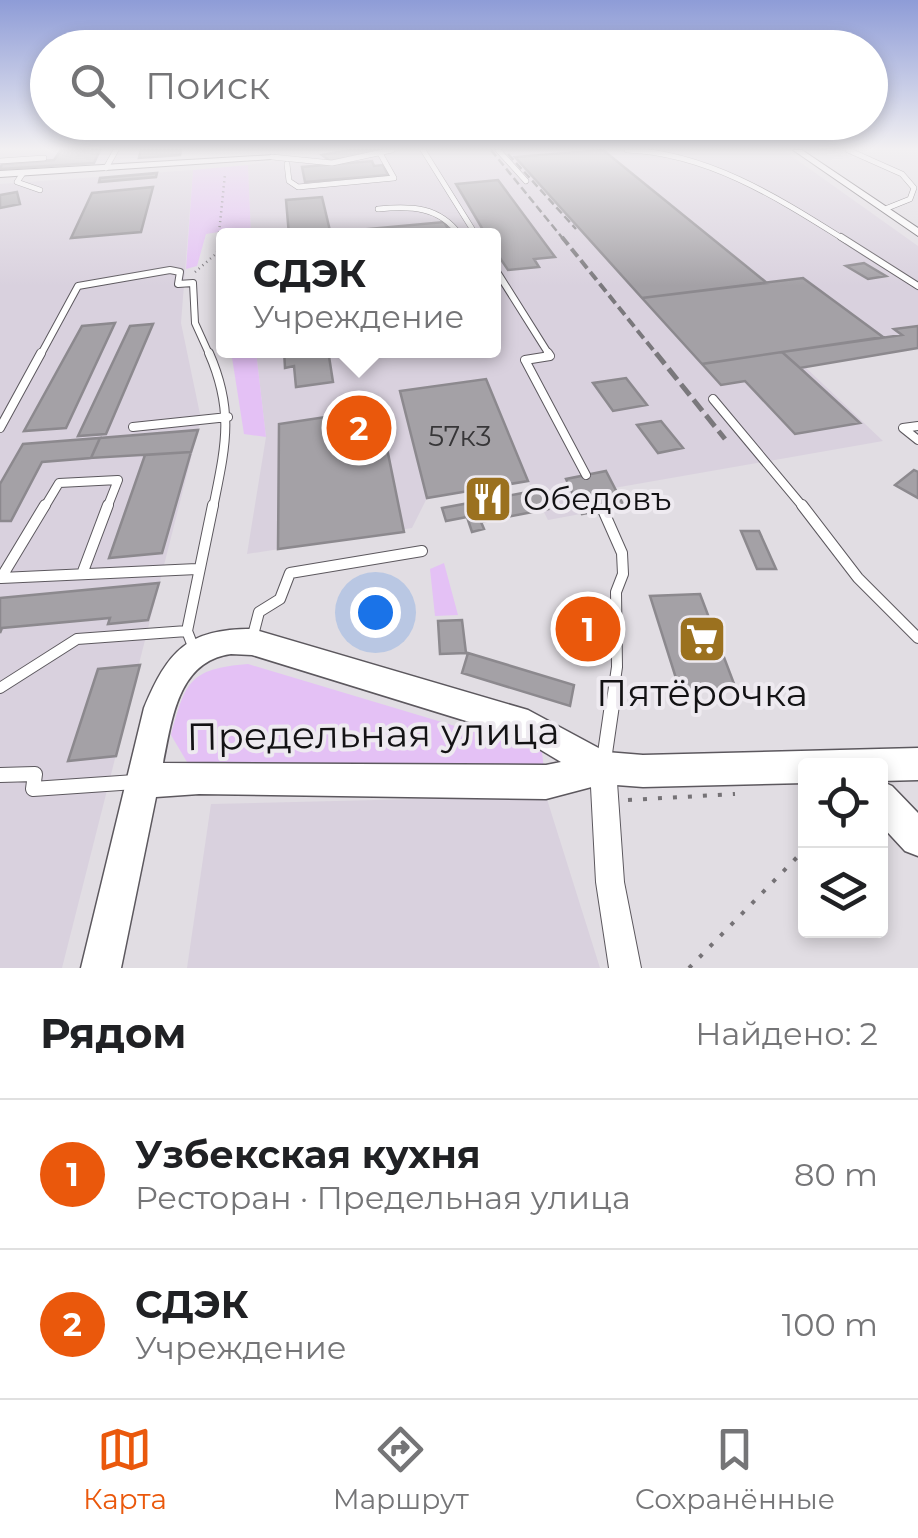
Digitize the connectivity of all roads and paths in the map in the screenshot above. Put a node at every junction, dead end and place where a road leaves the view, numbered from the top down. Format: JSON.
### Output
{"nodes":[{"id":1,"x":223,"y":195,"type":"edge"},
{"id":2,"x":451,"y":195,"type":"edge"},
{"id":3,"x":774,"y":195,"type":"edge"},
{"id":4,"x":863,"y":195,"type":"edge"},
{"id":5,"x":911,"y":195,"type":"edge"},
{"id":6,"x":378,"y":209,"type":"dead end"},
{"id":7,"x":885,"y":210,"type":"junction"},
{"id":8,"x":220,"y":228,"type":"edge"},
{"id":9,"x":455,"y":228,"type":"edge"},
{"id":10,"x":471,"y":228,"type":"edge"},
{"id":11,"x":915,"y":229,"type":"edge"},
{"id":12,"x":216,"y":254,"type":"edge"},
{"id":13,"x":501,"y":278,"type":"edge"},
{"id":14,"x":193,"y":282,"type":"junction"},
{"id":15,"x":918,"y":286,"type":"edge"},
{"id":16,"x":713,"y":399,"type":"dead end"},
{"id":17,"x":228,"y":416,"type":"junction"},
{"id":18,"x":918,"y":426,"type":"edge"},
{"id":19,"x":132,"y":427,"type":"dead end"},
{"id":20,"x":0,"y":428,"type":"edge"},
{"id":21,"x":918,"y":440,"type":"edge"},
{"id":22,"x":586,"y":475,"type":"dead end"},
{"id":23,"x":603,"y":510,"type":"dead end"},
{"id":24,"x":422,"y":551,"type":"dead end"},
{"id":25,"x":197,"y":569,"type":"junction"},
{"id":26,"x":82,"y":574,"type":"junction"},
{"id":27,"x":918,"y":638,"type":"edge"},
{"id":28,"x":190,"y":640,"type":"junction"},
{"id":29,"x":252,"y":642,"type":"junction"},
{"id":30,"x":0,"y":688,"type":"edge"},
{"id":31,"x":918,"y":764,"type":"edge"},
{"id":32,"x":888,"y":765,"type":"edge"},
{"id":33,"x":798,"y":767,"type":"edge"},
{"id":34,"x":603,"y":768,"type":"junction"},
{"id":35,"x":0,"y":775,"type":"edge"},
{"id":36,"x":143,"y":781,"type":"junction"},
{"id":37,"x":738,"y":793,"type":"dead end"},
{"id":38,"x":888,"y":806,"type":"edge"},
{"id":39,"x":606,"y":810,"type":"junction"},
{"id":40,"x":918,"y":838,"type":"edge"},
{"id":41,"x":798,"y":856,"type":"edge"},
{"id":42,"x":101,"y":968,"type":"edge"},
{"id":43,"x":624,"y":968,"type":"edge"},
{"id":44,"x":689,"y":968,"type":"edge"}],
"edges":[{"from":1,"to":8,"type":"path"},
{"from":2,"to":10,"type":"lane"},
{"from":3,"to":15,"type":"lane"},
{"from":4,"to":7,"type":"street"},
{"from":5,"to":7,"type":"lane"},
{"from":6,"to":9,"type":"lane"},
{"from":7,"to":11,"type":"street"},
{"from":12,"to":14,"type":"path"},
{"from":13,"to":22,"type":"lane"},
{"from":14,"to":17,"type":"lane"},
{"from":14,"to":20,"type":"lane"},
{"from":16,"to":27,"type":"lane"},
{"from":17,"to":19,"type":"lane"},
{"from":17,"to":25,"type":"lane"},
{"from":18,"to":21,"type":"lane"},
{"from":23,"to":34,"type":"lane"},
{"from":24,"to":29,"type":"lane"},
{"from":25,"to":26,"type":"lane"},
{"from":25,"to":28,"type":"lane"},
{"from":26,"to":26,"type":"lane"},
{"from":28,"to":29,"type":"street","name":"Предельная улица"},
{"from":28,"to":30,"type":"lane"},
{"from":28,"to":36,"type":"street"},
{"from":29,"to":34,"type":"street","name":"Предельная улица"},
{"from":31,"to":32,"type":"street","name":"Предельная улица"},
{"from":33,"to":34,"type":"street","name":"Предельная улица"},
{"from":34,"to":36,"type":"street","name":"Предельная улица"},
{"from":34,"to":39,"type":"street"},
{"from":35,"to":36,"type":"lane"},
{"from":36,"to":42,"type":"street"},
{"from":37,"to":39,"type":"path"},
{"from":38,"to":40,"type":"street"},
{"from":39,"to":43,"type":"street"},
{"from":41,"to":44,"type":"path"}]}
